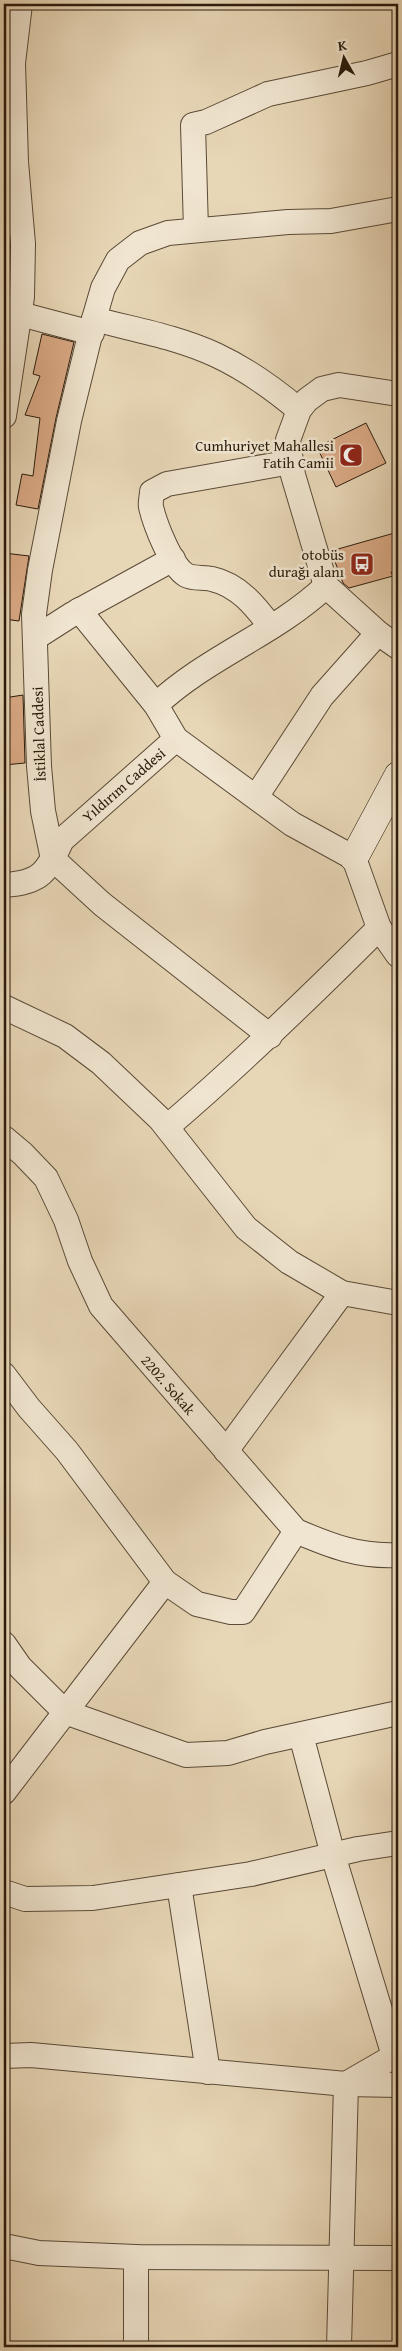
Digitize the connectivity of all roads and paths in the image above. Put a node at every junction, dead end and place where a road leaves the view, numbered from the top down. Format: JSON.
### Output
{"nodes":[{"id":1,"x":20,"y":4,"type":"edge"},
{"id":2,"x":398,"y":64,"type":"edge"},
{"id":3,"x":398,"y":209,"type":"edge"},
{"id":4,"x":196,"y":230,"type":"junction"},
{"id":5,"x":20,"y":314,"type":"junction"},
{"id":6,"x":93,"y":326,"type":"junction"},
{"id":7,"x":398,"y":394,"type":"edge"},
{"id":8,"x":299,"y":410,"type":"junction"},
{"id":9,"x":4,"y":416,"type":"edge"},
{"id":10,"x":291,"y":462,"type":"junction"},
{"id":11,"x":173,"y":560,"type":"junction"},
{"id":12,"x":326,"y":586,"type":"junction"},
{"id":13,"x":79,"y":610,"type":"junction"},
{"id":14,"x":271,"y":627,"type":"junction"},
{"id":15,"x":378,"y":632,"type":"junction"},
{"id":16,"x":35,"y":638,"type":"junction"},
{"id":17,"x":398,"y":647,"type":"edge"},
{"id":18,"x":156,"y":705,"type":"junction"},
{"id":19,"x":176,"y":739,"type":"junction"},
{"id":20,"x":398,"y":776,"type":"edge"},
{"id":21,"x":256,"y":796,"type":"junction"},
{"id":22,"x":53,"y":858,"type":"junction"},
{"id":23,"x":354,"y":858,"type":"junction"},
{"id":24,"x":4,"y":885,"type":"edge"},
{"id":25,"x":379,"y":928,"type":"junction"},
{"id":26,"x":398,"y":955,"type":"edge"},
{"id":27,"x":4,"y":1007,"type":"edge"},
{"id":28,"x":270,"y":1036,"type":"junction"},
{"id":29,"x":167,"y":1127,"type":"junction"},
{"id":30,"x":4,"y":1138,"type":"edge"},
{"id":31,"x":342,"y":1293,"type":"junction"},
{"id":32,"x":398,"y":1303,"type":"edge"},
{"id":33,"x":4,"y":1375,"type":"edge"},
{"id":34,"x":226,"y":1451,"type":"junction"},
{"id":35,"x":296,"y":1531,"type":"junction"},
{"id":36,"x":398,"y":1555,"type":"edge"},
{"id":37,"x":165,"y":1582,"type":"junction"},
{"id":38,"x":4,"y":1644,"type":"edge"},
{"id":39,"x":65,"y":1712,"type":"junction"},
{"id":40,"x":398,"y":1713,"type":"edge"},
{"id":41,"x":301,"y":1735,"type":"junction"},
{"id":42,"x":4,"y":1792,"type":"edge"},
{"id":43,"x":398,"y":1843,"type":"edge"},
{"id":44,"x":333,"y":1855,"type":"junction"},
{"id":45,"x":179,"y":1885,"type":"junction"},
{"id":46,"x":4,"y":1892,"type":"edge"},
{"id":47,"x":396,"y":2055,"type":"edge"},
{"id":48,"x":4,"y":2056,"type":"edge"},
{"id":49,"x":208,"y":2072,"type":"junction"},
{"id":50,"x":346,"y":2084,"type":"junction"},
{"id":51,"x":398,"y":2086,"type":"edge"},
{"id":52,"x":4,"y":2246,"type":"edge"},
{"id":53,"x":136,"y":2257,"type":"junction"},
{"id":54,"x":342,"y":2257,"type":"junction"},
{"id":55,"x":398,"y":2258,"type":"edge"},
{"id":56,"x":136,"y":2347,"type":"edge"},
{"id":57,"x":339,"y":2347,"type":"edge"}],
"edges":[{"from":1,"to":5,"type":"street"},
{"from":2,"to":4,"type":"street"},
{"from":3,"to":4,"type":"street","name":"İstiklal Caddesi"},
{"from":4,"to":6,"type":"street","name":"İstiklal Caddesi"},
{"from":5,"to":6,"type":"street"},
{"from":5,"to":9,"type":"street"},
{"from":6,"to":8,"type":"street"},
{"from":6,"to":16,"type":"street","name":"İstiklal Caddesi"},
{"from":7,"to":8,"type":"street"},
{"from":8,"to":10,"type":"street"},
{"from":10,"to":11,"type":"street"},
{"from":10,"to":12,"type":"street"},
{"from":11,"to":13,"type":"street"},
{"from":11,"to":14,"type":"street"},
{"from":12,"to":14,"type":"street"},
{"from":12,"to":15,"type":"street"},
{"from":13,"to":16,"type":"street"},
{"from":13,"to":18,"type":"street"},
{"from":14,"to":18,"type":"street"},
{"from":15,"to":17,"type":"street"},
{"from":15,"to":21,"type":"street"},
{"from":16,"to":22,"type":"street","name":"İstiklal Caddesi"},
{"from":18,"to":19,"type":"street"},
{"from":19,"to":21,"type":"street","name":"Yıldırım Caddesi"},
{"from":19,"to":22,"type":"street","name":"Yıldırım Caddesi"},
{"from":20,"to":23,"type":"street"},
{"from":21,"to":23,"type":"street","name":"Yıldırım Caddesi"},
{"from":22,"to":24,"type":"street","name":"Yıldırım Caddesi"},
{"from":22,"to":28,"type":"street"},
{"from":23,"to":25,"type":"street"},
{"from":25,"to":26,"type":"street"},
{"from":25,"to":28,"type":"street"},
{"from":27,"to":29,"type":"street"},
{"from":28,"to":29,"type":"street"},
{"from":29,"to":31,"type":"street"},
{"from":30,"to":34,"type":"street","name":"2202. Sokak"},
{"from":31,"to":32,"type":"street"},
{"from":31,"to":34,"type":"street"},
{"from":33,"to":37,"type":"street"},
{"from":34,"to":35,"type":"street","name":"2202. Sokak"},
{"from":35,"to":36,"type":"street","name":"2202. Sokak"},
{"from":35,"to":37,"type":"street"},
{"from":37,"to":39,"type":"street"},
{"from":38,"to":39,"type":"street"},
{"from":39,"to":41,"type":"street"},
{"from":39,"to":42,"type":"street"},
{"from":40,"to":41,"type":"street"},
{"from":41,"to":44,"type":"street"},
{"from":43,"to":44,"type":"street"},
{"from":44,"to":45,"type":"street"},
{"from":44,"to":47,"type":"street"},
{"from":45,"to":46,"type":"street"},
{"from":45,"to":49,"type":"street"},
{"from":47,"to":50,"type":"street"},
{"from":48,"to":49,"type":"street"},
{"from":49,"to":50,"type":"street"},
{"from":50,"to":51,"type":"street"},
{"from":50,"to":54,"type":"street"},
{"from":52,"to":53,"type":"street"},
{"from":53,"to":54,"type":"street"},
{"from":53,"to":56,"type":"street"},
{"from":54,"to":55,"type":"street"},
{"from":54,"to":57,"type":"street"}]}
